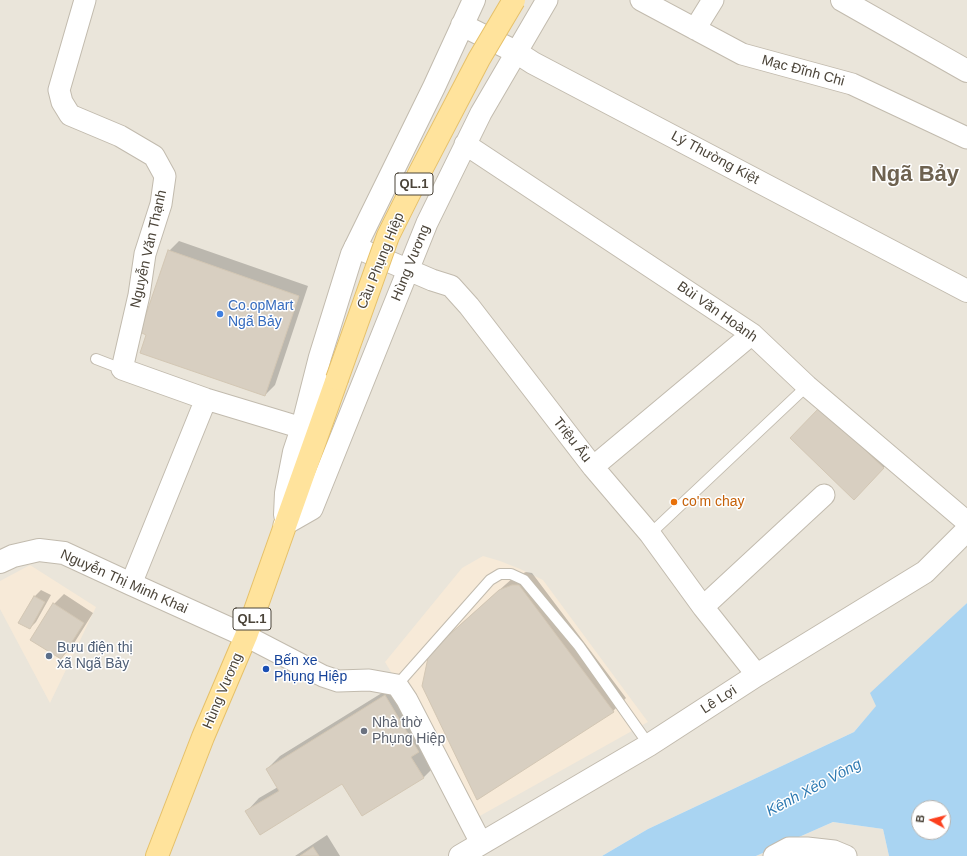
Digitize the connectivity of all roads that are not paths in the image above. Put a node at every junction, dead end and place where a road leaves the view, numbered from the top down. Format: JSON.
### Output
{"nodes":[{"id":1,"x":85,"y":0,"type":"edge"},
{"id":2,"x":474,"y":0,"type":"edge"},
{"id":3,"x":514,"y":0,"type":"edge"},
{"id":4,"x":547,"y":0,"type":"edge"},
{"id":5,"x":641,"y":0,"type":"edge"},
{"id":6,"x":713,"y":0,"type":"edge"},
{"id":7,"x":842,"y":0,"type":"edge"},
{"id":8,"x":462,"y":25,"type":"junction"},
{"id":9,"x":695,"y":29,"type":"junction"},
{"id":10,"x":516,"y":52,"type":"junction"},
{"id":11,"x":967,"y":71,"type":"edge"},
{"id":12,"x":967,"y":138,"type":"edge"},
{"id":13,"x":465,"y":144,"type":"junction"},
{"id":14,"x":355,"y":247,"type":"junction"},
{"id":15,"x":408,"y":270,"type":"junction"},
{"id":16,"x":967,"y":291,"type":"edge"},
{"id":17,"x":752,"y":334,"type":"junction"},
{"id":18,"x":96,"y":359,"type":"dead end"},
{"id":19,"x":122,"y":369,"type":"junction"},
{"id":20,"x":337,"y":379,"type":"joint"},
{"id":21,"x":807,"y":386,"type":"junction"},
{"id":22,"x":206,"y":399,"type":"junction"},
{"id":23,"x":302,"y":428,"type":"junction"},
{"id":24,"x":593,"y":467,"type":"junction"},
{"id":25,"x":824,"y":495,"type":"dead end"},
{"id":26,"x":967,"y":522,"type":"edge"},
{"id":27,"x":284,"y":524,"type":"junction"},
{"id":28,"x":967,"y":530,"type":"edge"},
{"id":29,"x":650,"y":534,"type":"junction"},
{"id":30,"x":0,"y":562,"type":"edge"},
{"id":31,"x":131,"y":584,"type":"junction"},
{"id":32,"x":703,"y":607,"type":"junction"},
{"id":33,"x":246,"y":636,"type":"junction"},
{"id":34,"x":757,"y":675,"type":"junction"},
{"id":35,"x":397,"y":685,"type":"junction"},
{"id":36,"x":649,"y":745,"type":"junction"},
{"id":37,"x":481,"y":843,"type":"junction"},
{"id":38,"x":157,"y":856,"type":"edge"},
{"id":39,"x":460,"y":856,"type":"edge"},
{"id":40,"x":774,"y":856,"type":"edge"},
{"id":41,"x":846,"y":856,"type":"edge"}],
"edges":[{"from":1,"to":19,"type":"street","name":"Nguyễn Văn Thạnh"},
{"from":2,"to":8,"type":"street","name":"Hùng Vương"},
{"from":3,"to":20,"type":"main road","name":"Cầu Phụng Hiệp","number":"QL.1","bridge":true},
{"from":4,"to":10,"type":"street","name":"Hùng Vương"},
{"from":5,"to":9,"type":"street","name":"Mạc Đĩnh Chi"},
{"from":6,"to":9,"type":"street"},
{"from":7,"to":11,"type":"street"},
{"from":8,"to":10,"type":"street","name":"Lý Thường Kiệt"},
{"from":8,"to":14,"type":"street","name":"Hùng Vương"},
{"from":9,"to":12,"type":"street","name":"Mạc Đĩnh Chi"},
{"from":10,"to":13,"type":"street","name":"Hùng Vương"},
{"from":10,"to":16,"type":"street","name":"Lý Thường Kiệt"},
{"from":13,"to":15,"type":"street","name":"Hùng Vương"},
{"from":13,"to":17,"type":"street","name":"Bùi Văn Hoành"},
{"from":14,"to":15,"type":"street","name":"Triệu Ẩu"},
{"from":14,"to":23,"type":"street","name":"Hùng Vương"},
{"from":15,"to":24,"type":"street","name":"Triệu Ẩu"},
{"from":15,"to":27,"type":"street","name":"Hùng Vương"},
{"from":17,"to":21,"type":"street","name":"Bùi Văn Hoành"},
{"from":17,"to":24,"type":"street"},
{"from":18,"to":19,"type":"lane"},
{"from":19,"to":22,"type":"street"},
{"from":20,"to":27,"type":"main road","name":"Hùng Vương","number":"QL.1"},
{"from":21,"to":26,"type":"street","name":"Bùi Văn Hoành"},
{"from":21,"to":29,"type":"lane"},
{"from":22,"to":23,"type":"street"},
{"from":22,"to":31,"type":"street"},
{"from":23,"to":27,"type":"street","name":"Hùng Vương"},
{"from":24,"to":29,"type":"street","name":"Triệu Ẩu"},
{"from":25,"to":32,"type":"street"},
{"from":27,"to":33,"type":"main road","name":"Hùng Vương","number":"QL.1"},
{"from":28,"to":34,"type":"street","name":"Lê Lợi"},
{"from":29,"to":32,"type":"street","name":"Triệu Ẩu"},
{"from":30,"to":31,"type":"street","name":"Nguyễn Thị Minh Khai"},
{"from":31,"to":33,"type":"street","name":"Nguyễn Thị Minh Khai"},
{"from":32,"to":34,"type":"street","name":"Triệu Ẩu"},
{"from":33,"to":35,"type":"street"},
{"from":33,"to":38,"type":"main road","name":"Hùng Vương","number":"QL.1"},
{"from":34,"to":36,"type":"street","name":"Lê Lợi"},
{"from":35,"to":36,"type":"lane"},
{"from":35,"to":37,"type":"street"},
{"from":36,"to":37,"type":"street","name":"Lê Lợi"},
{"from":37,"to":39,"type":"street","name":"Lê Lợi"},
{"from":40,"to":41,"type":"street"}]}
